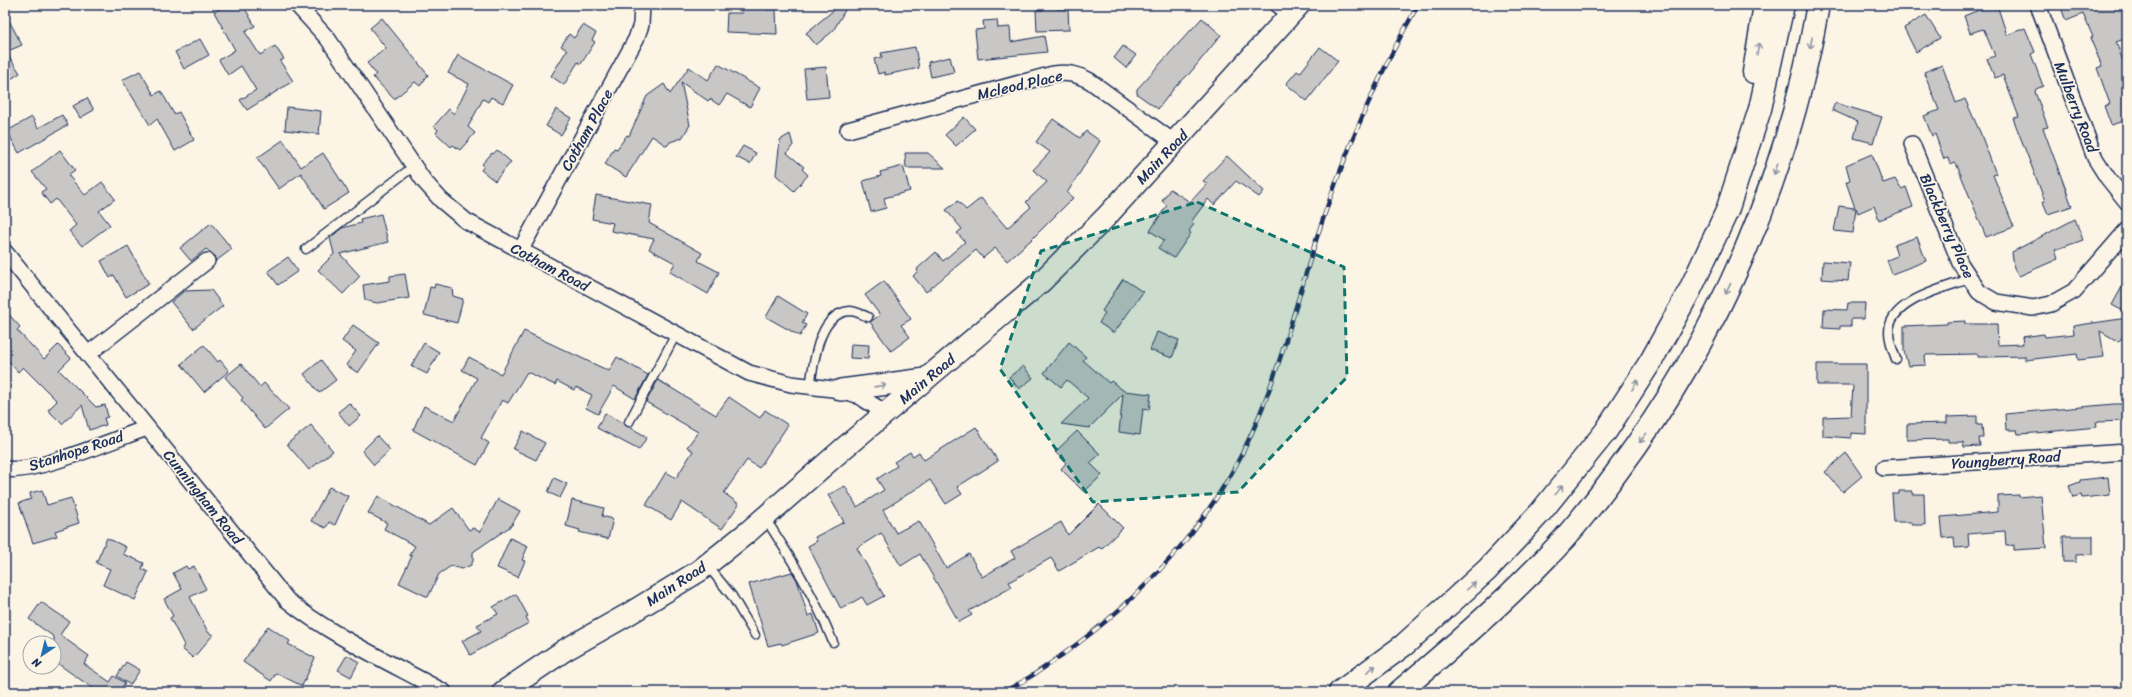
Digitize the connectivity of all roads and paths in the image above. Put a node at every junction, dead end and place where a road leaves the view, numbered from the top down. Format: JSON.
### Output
{"nodes":[{"id":1,"x":297,"y":5,"type":"edge"},
{"id":2,"x":642,"y":5,"type":"edge"},
{"id":3,"x":1765,"y":5,"type":"edge"},
{"id":4,"x":1783,"y":5,"type":"edge"},
{"id":5,"x":2038,"y":5,"type":"edge"},
{"id":6,"x":1290,"y":8,"type":"edge"},
{"id":7,"x":1821,"y":9,"type":"edge"},
{"id":8,"x":848,"y":130,"type":"dead end"},
{"id":9,"x":1175,"y":143,"type":"junction"},
{"id":10,"x":1912,"y":144,"type":"dead end"},
{"id":11,"x":414,"y":166,"type":"junction"},
{"id":12,"x":2127,"y":202,"type":"edge"},
{"id":13,"x":1727,"y":211,"type":"junction"},
{"id":14,"x":2127,"y":230,"type":"edge"},
{"id":15,"x":306,"y":249,"type":"dead end"},
{"id":16,"x":520,"y":251,"type":"junction"},
{"id":17,"x":5,"y":252,"type":"edge"},
{"id":18,"x":207,"y":261,"type":"dead end"},
{"id":19,"x":1969,"y":279,"type":"junction"},
{"id":20,"x":868,"y":317,"type":"dead end"},
{"id":21,"x":676,"y":334,"type":"junction"},
{"id":22,"x":88,"y":354,"type":"junction"},
{"id":23,"x":1896,"y":359,"type":"dead end"},
{"id":24,"x":926,"y":380,"type":"junction"},
{"id":25,"x":810,"y":386,"type":"junction"},
{"id":26,"x":841,"y":390,"type":"junction"},
{"id":27,"x":886,"y":413,"type":"junction"},
{"id":28,"x":629,"y":422,"type":"dead end"},
{"id":29,"x":147,"y":428,"type":"junction"},
{"id":30,"x":2127,"y":452,"type":"edge"},
{"id":31,"x":1884,"y":468,"type":"dead end"},
{"id":32,"x":5,"y":469,"type":"edge"},
{"id":33,"x":765,"y":518,"type":"junction"},
{"id":34,"x":707,"y":565,"type":"junction"},
{"id":35,"x":755,"y":635,"type":"dead end"},
{"id":36,"x":833,"y":642,"type":"dead end"},
{"id":37,"x":444,"y":692,"type":"edge"},
{"id":38,"x":503,"y":692,"type":"edge"},
{"id":39,"x":1340,"y":692,"type":"edge"},
{"id":40,"x":1399,"y":692,"type":"edge"}],
"edges":[{"from":1,"to":11,"type":"street","name":"Cotham Road"},
{"from":2,"to":16,"type":"street","name":"Cotham Place"},
{"from":13,"to":3,"type":"highway","one_way":true},
{"from":4,"to":13,"type":"highway"},
{"from":5,"to":12,"type":"street","name":"Mulberry Road"},
{"from":6,"to":9,"type":"main road","name":"Main Road"},
{"from":7,"to":40,"type":"highway","one_way":true},
{"from":8,"to":9,"type":"street","name":"Mcleod Place"},
{"from":9,"to":24,"type":"main road","name":"Main Road"},
{"from":10,"to":19,"type":"street","name":"Blackberry Place"},
{"from":11,"to":15,"type":"lane"},
{"from":11,"to":16,"type":"street","name":"Cotham Road"},
{"from":39,"to":13,"type":"highway","one_way":true},
{"from":14,"to":19,"type":"street","name":"Blackberry Place"},
{"from":16,"to":21,"type":"street","name":"Cotham Road"},
{"from":17,"to":22,"type":"street","name":"Cunningham Road"},
{"from":18,"to":22,"type":"street"},
{"from":19,"to":23,"type":"lane"},
{"from":20,"to":25,"type":"lane"},
{"from":21,"to":25,"type":"street","name":"Cotham Road"},
{"from":21,"to":28,"type":"lane"},
{"from":22,"to":29,"type":"street","name":"Cunningham Road"},
{"from":26,"to":24,"type":"main road","one_way":true},
{"from":24,"to":27,"type":"main road","name":"Main Road"},
{"from":25,"to":26,"type":"street","name":"Cotham Road"},
{"from":26,"to":27,"type":"street","name":"Cotham Road"},
{"from":27,"to":33,"type":"main road","name":"Main Road"},
{"from":29,"to":32,"type":"street","name":"Stanhope Road"},
{"from":29,"to":37,"type":"street","name":"Cunningham Road"},
{"from":30,"to":31,"type":"street","name":"Youngberry Road"},
{"from":33,"to":34,"type":"main road","name":"Main Road"},
{"from":33,"to":36,"type":"lane"},
{"from":34,"to":35,"type":"lane"},
{"from":34,"to":38,"type":"main road","name":"Main Road"}]}
